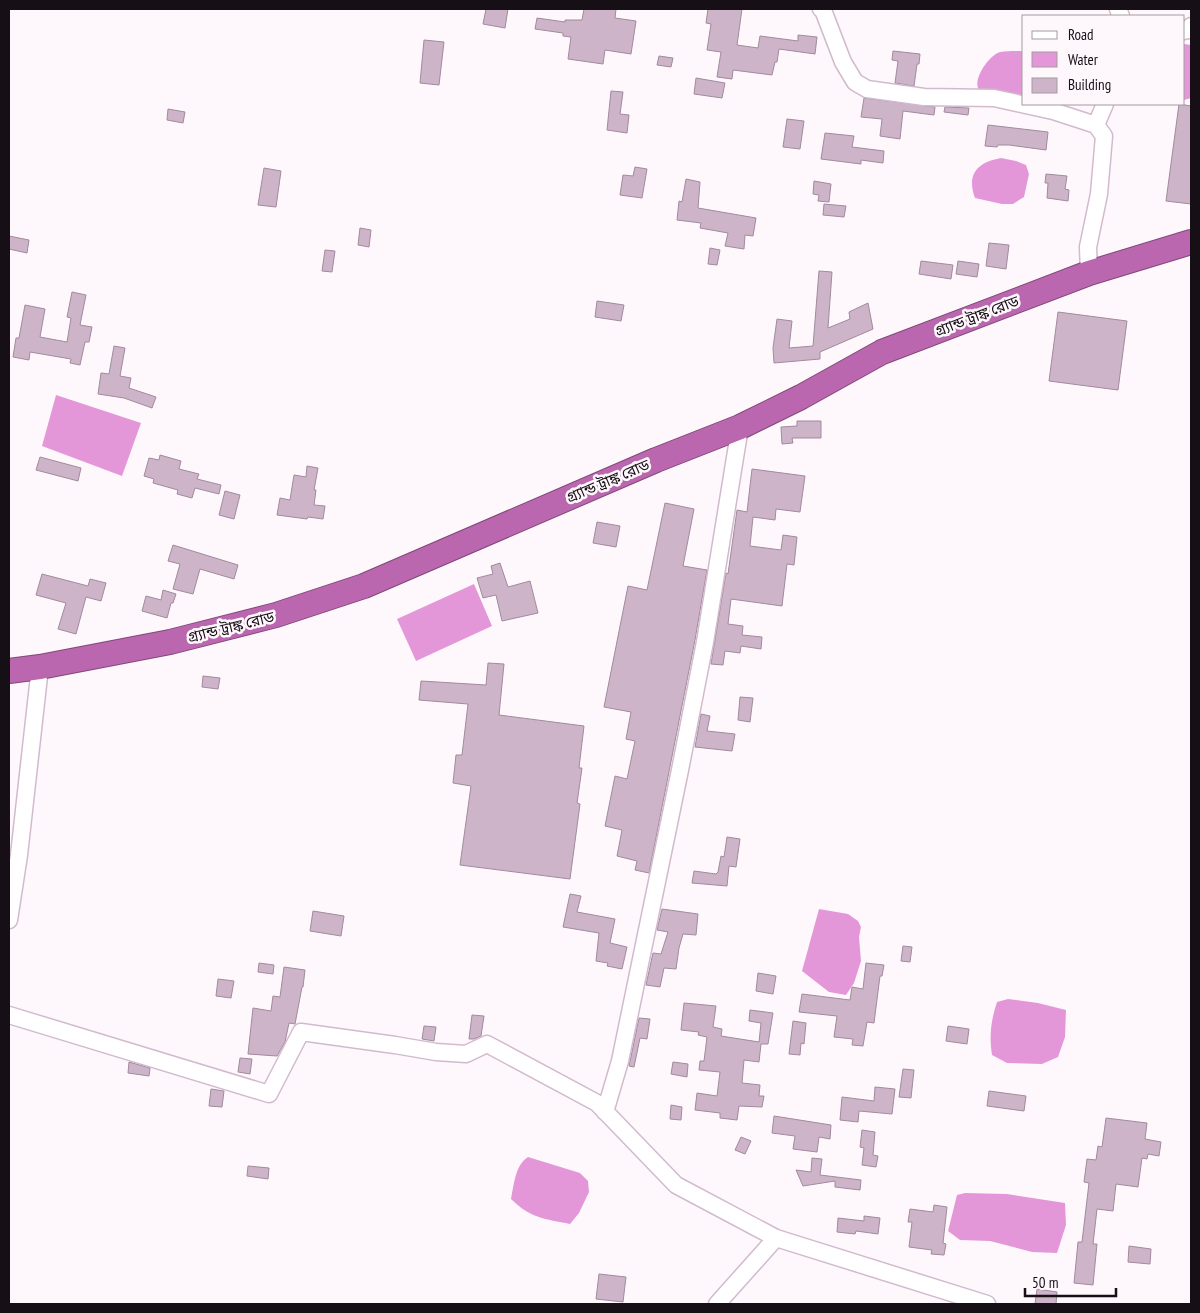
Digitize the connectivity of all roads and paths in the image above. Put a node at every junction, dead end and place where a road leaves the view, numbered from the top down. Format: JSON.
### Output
{"nodes":[{"id":1,"x":821,"y":9,"type":"edge"},
{"id":2,"x":1022,"y":104,"type":"edge"},
{"id":3,"x":1028,"y":105,"type":"edge"},
{"id":4,"x":1105,"y":105,"type":"edge"},
{"id":5,"x":1096,"y":124,"type":"junction"},
{"id":6,"x":1191,"y":242,"type":"edge"},
{"id":7,"x":1089,"y":273,"type":"junction"},
{"id":8,"x":740,"y":427,"type":"junction"},
{"id":9,"x":40,"y":667,"type":"junction"},
{"id":10,"x":9,"y":671,"type":"edge"},
{"id":11,"x":9,"y":920,"type":"edge"},
{"id":12,"x":9,"y":1015,"type":"edge"},
{"id":13,"x":605,"y":1112,"type":"junction"},
{"id":14,"x":776,"y":1238,"type":"junction"},
{"id":15,"x":717,"y":1304,"type":"edge"},
{"id":16,"x":986,"y":1304,"type":"edge"}],
"edges":[{"from":1,"to":2,"type":"street"},
{"from":3,"to":5,"type":"street"},
{"from":4,"to":5,"type":"street"},
{"from":5,"to":7,"type":"street"},
{"from":6,"to":7,"type":"highway","name":"গ্র্যান্ড ট্রাঙ্ক রোড"},
{"from":7,"to":8,"type":"highway","name":"গ্র্যান্ড ট্রাঙ্ক রোড"},
{"from":8,"to":9,"type":"highway","name":"গ্র্যান্ড ট্রাঙ্ক রোড"},
{"from":8,"to":13,"type":"street"},
{"from":9,"to":10,"type":"highway","name":"গ্র্যান্ড ট্রাঙ্ক রোড"},
{"from":9,"to":11,"type":"street"},
{"from":12,"to":13,"type":"street"},
{"from":13,"to":14,"type":"street"},
{"from":14,"to":15,"type":"street"},
{"from":14,"to":16,"type":"street"}]}
